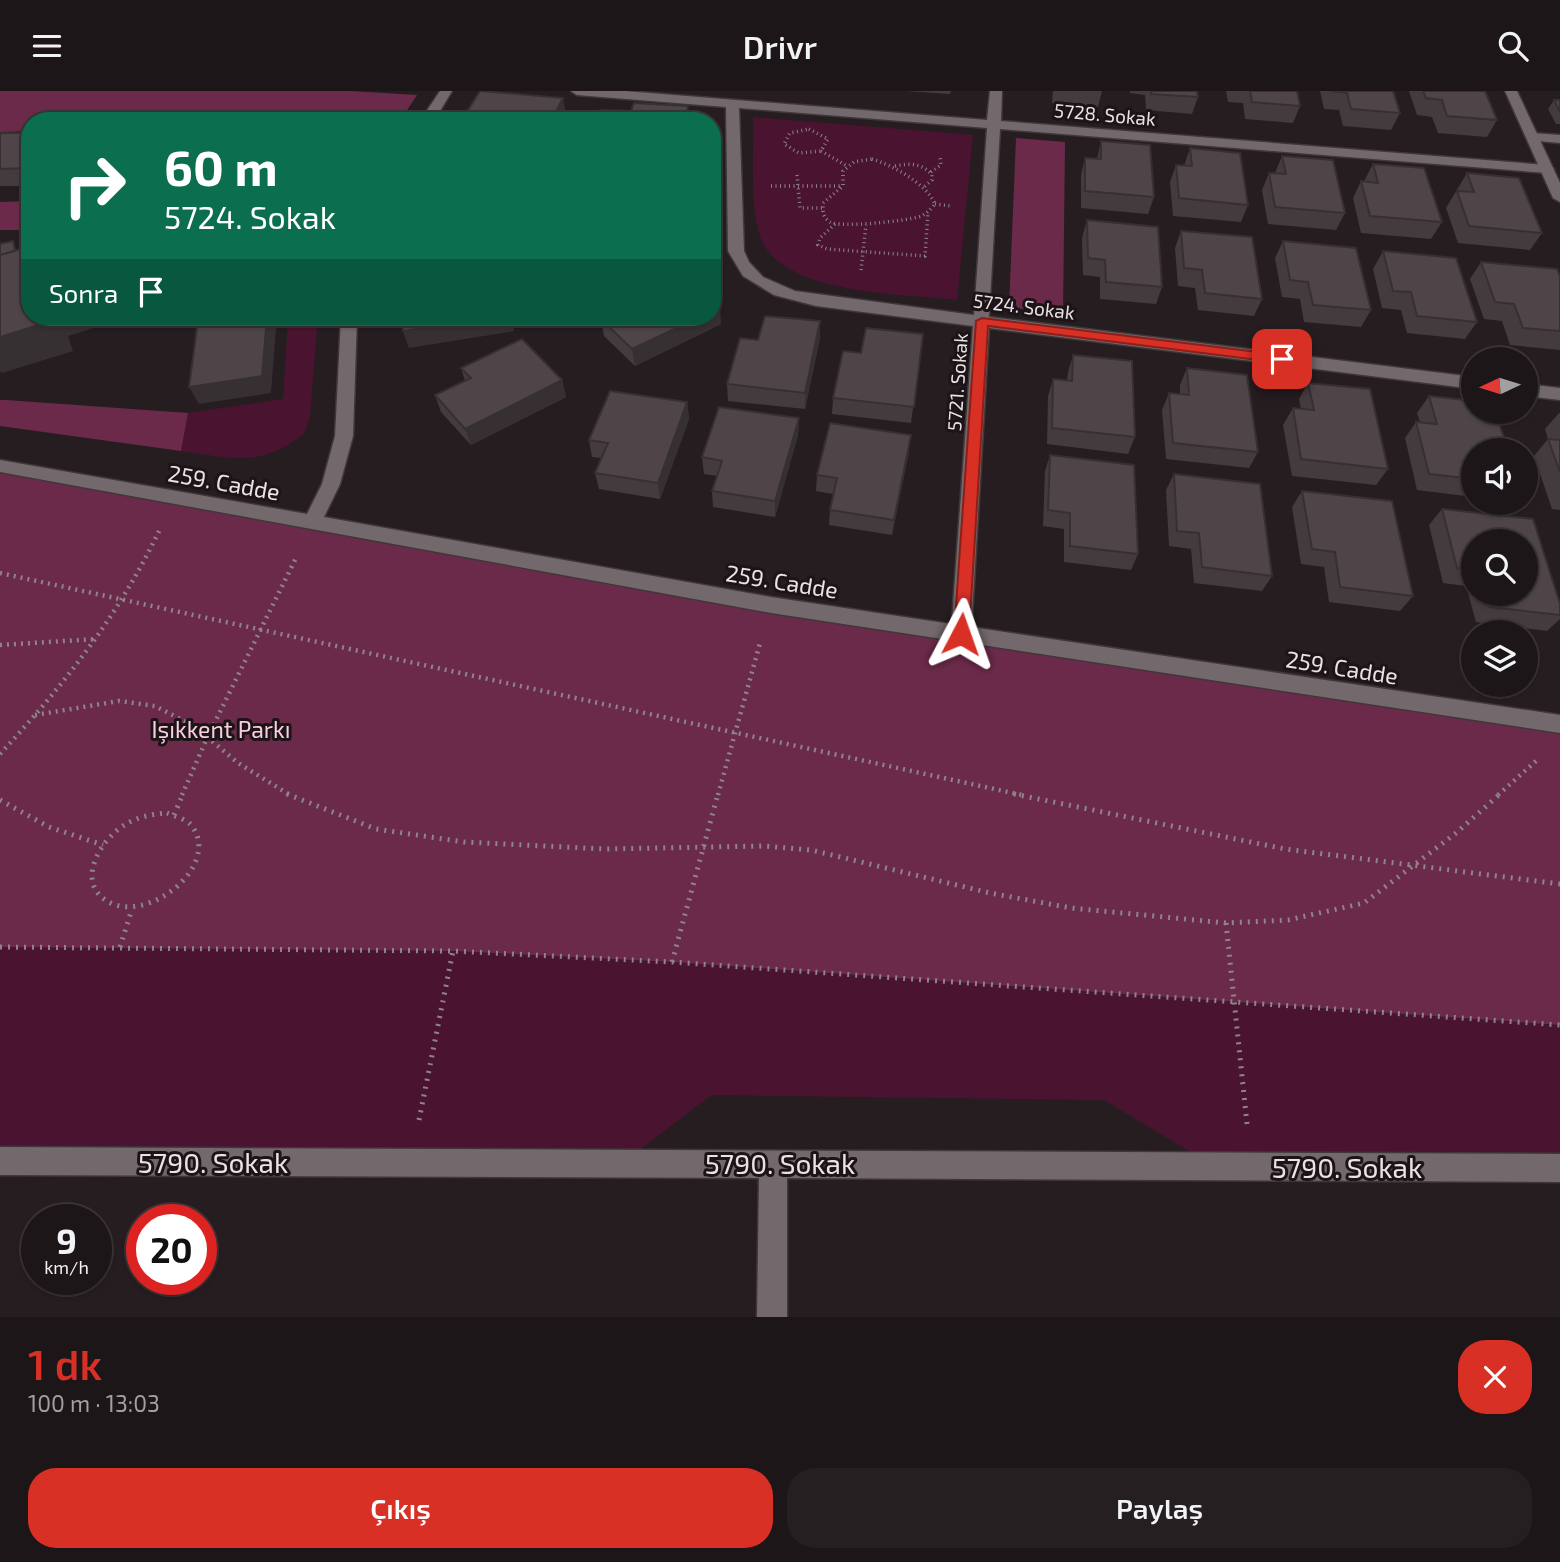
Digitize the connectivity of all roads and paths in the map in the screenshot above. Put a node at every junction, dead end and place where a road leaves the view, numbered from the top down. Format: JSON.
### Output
{"nodes":[{"id":1,"x":446,"y":91,"type":"edge"},
{"id":2,"x":577,"y":91,"type":"edge"},
{"id":3,"x":996,"y":91,"type":"edge"},
{"id":4,"x":1511,"y":91,"type":"edge"},
{"id":5,"x":732,"y":103,"type":"junction"},
{"id":6,"x":433,"y":112,"type":"edge"},
{"id":7,"x":995,"y":124,"type":"junction"},
{"id":8,"x":1532,"y":137,"type":"junction"},
{"id":9,"x":1560,"y":139,"type":"edge"},
{"id":10,"x":821,"y":151,"type":"dead end"},
{"id":11,"x":847,"y":166,"type":"junction"},
{"id":12,"x":895,"y":166,"type":"junction"},
{"id":13,"x":1547,"y":169,"type":"junction"},
{"id":14,"x":797,"y":175,"type":"dead end"},
{"id":15,"x":765,"y":186,"type":"dead end"},
{"id":16,"x":798,"y":186,"type":"junction"},
{"id":17,"x":843,"y":186,"type":"junction"},
{"id":18,"x":924,"y":187,"type":"junction"},
{"id":19,"x":1560,"y":198,"type":"edge"},
{"id":20,"x":822,"y":208,"type":"junction"},
{"id":21,"x":928,"y":212,"type":"junction"},
{"id":22,"x":835,"y":224,"type":"junction"},
{"id":23,"x":866,"y":225,"type":"junction"},
{"id":24,"x":863,"y":251,"type":"junction"},
{"id":25,"x":861,"y":276,"type":"dead end"},
{"id":26,"x":982,"y":321,"type":"junction"},
{"id":27,"x":349,"y":326,"type":"edge"},
{"id":28,"x":1461,"y":381,"type":"edge"},
{"id":29,"x":1538,"y":391,"type":"edge"},
{"id":30,"x":1560,"y":394,"type":"edge"},
{"id":31,"x":0,"y":466,"type":"edge"},
{"id":32,"x":172,"y":497,"type":"junction"},
{"id":33,"x":313,"y":522,"type":"junction"},
{"id":34,"x":0,"y":573,"type":"edge"},
{"id":35,"x":125,"y":599,"type":"junction"},
{"id":36,"x":771,"y":605,"type":"junction"},
{"id":37,"x":260,"y":629,"type":"junction"},
{"id":38,"x":961,"y":634,"type":"junction"},
{"id":39,"x":97,"y":639,"type":"junction"},
{"id":40,"x":0,"y":645,"type":"edge"},
{"id":41,"x":35,"y":715,"type":"junction"},
{"id":42,"x":1560,"y":724,"type":"edge"},
{"id":43,"x":734,"y":732,"type":"junction"},
{"id":44,"x":207,"y":738,"type":"junction"},
{"id":45,"x":0,"y":754,"type":"edge"},
{"id":46,"x":1539,"y":758,"type":"dead end"},
{"id":47,"x":0,"y":800,"type":"edge"},
{"id":48,"x":174,"y":815,"type":"junction"},
{"id":49,"x":103,"y":845,"type":"junction"},
{"id":50,"x":703,"y":849,"type":"junction"},
{"id":51,"x":1415,"y":866,"type":"junction"},
{"id":52,"x":1560,"y":884,"type":"edge"},
{"id":53,"x":132,"y":909,"type":"junction"},
{"id":54,"x":1226,"y":923,"type":"junction"},
{"id":55,"x":0,"y":947,"type":"edge"},
{"id":56,"x":120,"y":947,"type":"junction"},
{"id":57,"x":453,"y":951,"type":"junction"},
{"id":58,"x":673,"y":963,"type":"junction"},
{"id":59,"x":1234,"y":1002,"type":"junction"},
{"id":60,"x":1560,"y":1025,"type":"edge"},
{"id":61,"x":0,"y":1161,"type":"edge"},
{"id":62,"x":410,"y":1162,"type":"junction"},
{"id":63,"x":773,"y":1163,"type":"junction"},
{"id":64,"x":1252,"y":1166,"type":"junction"},
{"id":65,"x":1560,"y":1168,"type":"edge"},
{"id":66,"x":772,"y":1317,"type":"edge"}],
"edges":[{"from":1,"to":6,"type":"street"},
{"from":2,"to":5,"type":"street","name":"5728. Sokak"},
{"from":3,"to":7,"type":"street","name":"5721. Sokak"},
{"from":4,"to":8,"type":"street"},
{"from":5,"to":7,"type":"street","name":"5728. Sokak"},
{"from":5,"to":26,"type":"street","name":"5724. Sokak"},
{"from":7,"to":13,"type":"street","name":"5728. Sokak"},
{"from":7,"to":26,"type":"street","name":"5721. Sokak"},
{"from":8,"to":9,"type":"street"},
{"from":8,"to":13,"type":"street"},
{"from":10,"to":11,"type":"path"},
{"from":11,"to":12,"type":"path"},
{"from":11,"to":17,"type":"path"},
{"from":12,"to":18,"type":"path"},
{"from":12,"to":18,"type":"path"},
{"from":13,"to":19,"type":"street"},
{"from":14,"to":16,"type":"path"},
{"from":15,"to":16,"type":"path"},
{"from":16,"to":17,"type":"path"},
{"from":16,"to":20,"type":"path"},
{"from":17,"to":20,"type":"path"},
{"from":18,"to":21,"type":"path"},
{"from":20,"to":22,"type":"path"},
{"from":21,"to":23,"type":"path"},
{"from":21,"to":24,"type":"path"},
{"from":22,"to":23,"type":"path"},
{"from":22,"to":24,"type":"path"},
{"from":23,"to":24,"type":"path"},
{"from":24,"to":25,"type":"path"},
{"from":26,"to":28,"type":"street","name":"5724. Sokak"},
{"from":26,"to":38,"type":"street","name":"5721. Sokak"},
{"from":27,"to":33,"type":"street"},
{"from":29,"to":30,"type":"street"},
{"from":31,"to":32,"type":"street","name":"259. Cadde"},
{"from":32,"to":33,"type":"street","name":"259. Cadde"},
{"from":32,"to":35,"type":"path"},
{"from":33,"to":36,"type":"street","name":"259. Cadde"},
{"from":33,"to":37,"type":"path"},
{"from":34,"to":35,"type":"path"},
{"from":35,"to":37,"type":"path"},
{"from":35,"to":39,"type":"path"},
{"from":36,"to":38,"type":"street","name":"259. Cadde"},
{"from":36,"to":43,"type":"path"},
{"from":37,"to":43,"type":"path"},
{"from":37,"to":44,"type":"path"},
{"from":38,"to":42,"type":"street","name":"259. Cadde"},
{"from":39,"to":40,"type":"path"},
{"from":39,"to":41,"type":"path"},
{"from":41,"to":44,"type":"path"},
{"from":41,"to":45,"type":"path"},
{"from":43,"to":50,"type":"path"},
{"from":43,"to":51,"type":"path"},
{"from":44,"to":48,"type":"path"},
{"from":44,"to":50,"type":"path"},
{"from":46,"to":51,"type":"path"},
{"from":47,"to":49,"type":"path"},
{"from":48,"to":49,"type":"path"},
{"from":48,"to":53,"type":"path"},
{"from":49,"to":53,"type":"path"},
{"from":50,"to":54,"type":"path"},
{"from":50,"to":58,"type":"path"},
{"from":51,"to":52,"type":"path"},
{"from":51,"to":54,"type":"path"},
{"from":53,"to":56,"type":"path"},
{"from":54,"to":59,"type":"path"},
{"from":55,"to":56,"type":"path"},
{"from":56,"to":57,"type":"path"},
{"from":57,"to":58,"type":"path"},
{"from":57,"to":62,"type":"path"},
{"from":58,"to":59,"type":"path"},
{"from":59,"to":60,"type":"path"},
{"from":59,"to":64,"type":"path"},
{"from":61,"to":62,"type":"street","name":"5790. Sokak"},
{"from":62,"to":63,"type":"street","name":"5790. Sokak"},
{"from":63,"to":64,"type":"street","name":"5790. Sokak"},
{"from":63,"to":66,"type":"street"},
{"from":64,"to":65,"type":"street","name":"5790. Sokak"}]}
